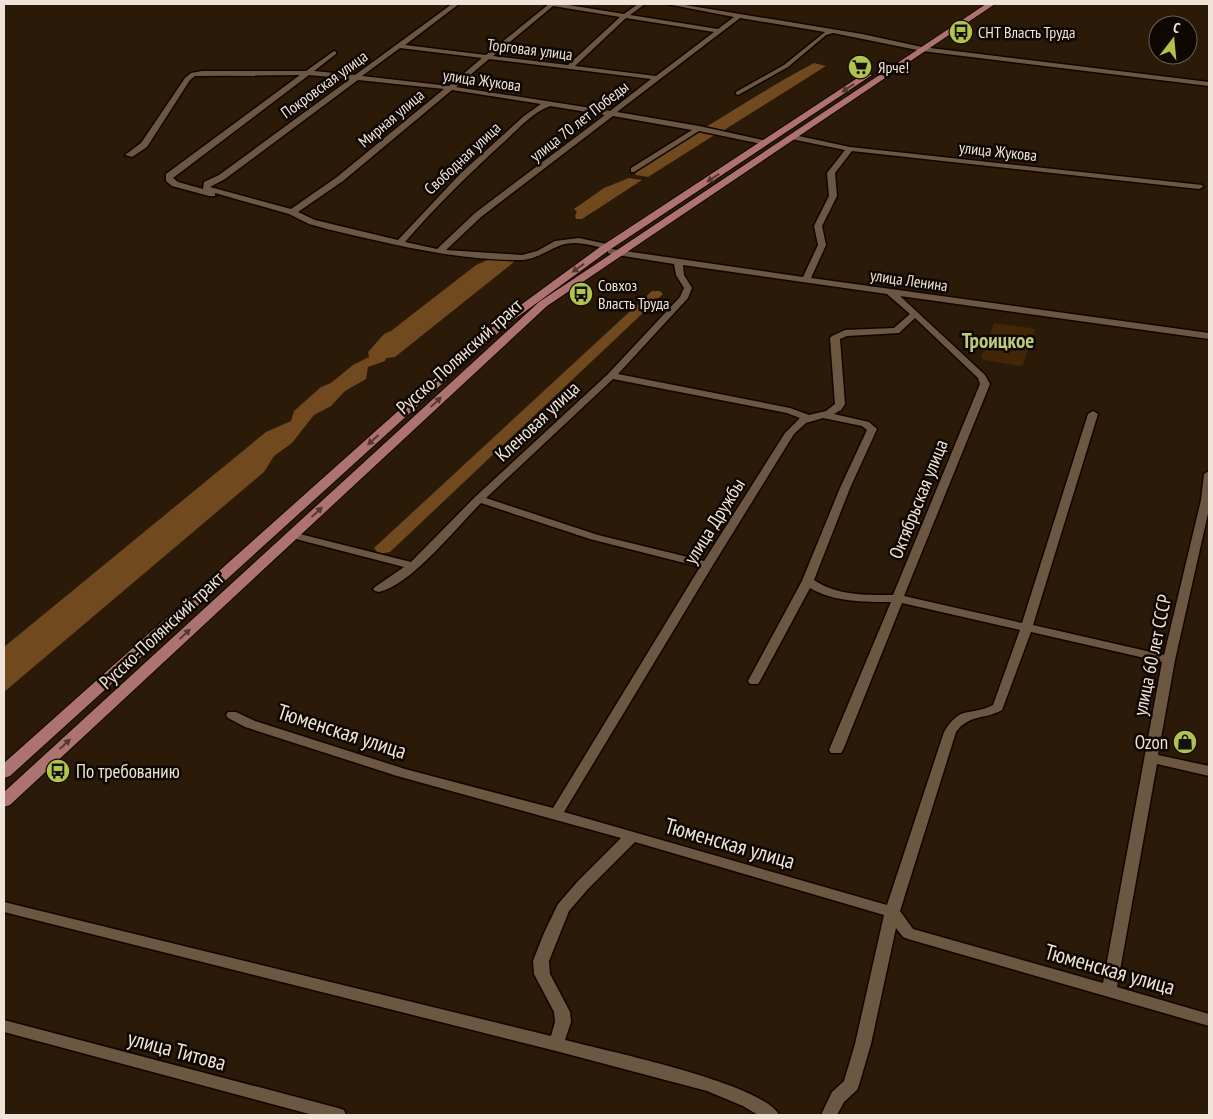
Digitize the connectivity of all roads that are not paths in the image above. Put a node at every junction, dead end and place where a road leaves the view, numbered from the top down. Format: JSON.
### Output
{"nodes":[{"id":1,"x":456,"y":4,"type":"edge"},
{"id":2,"x":552,"y":4,"type":"edge"},
{"id":3,"x":642,"y":4,"type":"edge"},
{"id":4,"x":670,"y":4,"type":"edge"},
{"id":5,"x":977,"y":4,"type":"edge"},
{"id":6,"x":991,"y":4,"type":"edge"},
{"id":7,"x":740,"y":15,"type":"junction"},
{"id":8,"x":623,"y":17,"type":"junction"},
{"id":9,"x":718,"y":30,"type":"junction"},
{"id":10,"x":833,"y":31,"type":"junction"},
{"id":11,"x":399,"y":46,"type":"junction"},
{"id":12,"x":916,"y":48,"type":"junction"},
{"id":13,"x":334,"y":53,"type":"dead end"},
{"id":14,"x":488,"y":57,"type":"junction"},
{"id":15,"x":570,"y":67,"type":"junction"},
{"id":16,"x":309,"y":73,"type":"junction"},
{"id":17,"x":356,"y":78,"type":"junction"},
{"id":18,"x":656,"y":78,"type":"junction"},
{"id":19,"x":1209,"y":84,"type":"edge"},
{"id":20,"x":450,"y":88,"type":"junction"},
{"id":21,"x":738,"y":93,"type":"dead end"},
{"id":22,"x":551,"y":103,"type":"junction"},
{"id":23,"x":612,"y":113,"type":"junction"},
{"id":24,"x":699,"y":128,"type":"junction"},
{"id":25,"x":794,"y":137,"type":"junction"},
{"id":26,"x":764,"y":144,"type":"junction"},
{"id":27,"x":850,"y":149,"type":"junction"},
{"id":28,"x":129,"y":155,"type":"dead end"},
{"id":29,"x":634,"y":170,"type":"dead end"},
{"id":30,"x":1199,"y":187,"type":"dead end"},
{"id":31,"x":277,"y":208,"type":"junction"},
{"id":32,"x":292,"y":212,"type":"junction"},
{"id":33,"x":400,"y":243,"type":"junction"},
{"id":34,"x":446,"y":245,"type":"junction"},
{"id":35,"x":610,"y":250,"type":"junction"},
{"id":36,"x":439,"y":252,"type":"junction"},
{"id":37,"x":492,"y":255,"type":"junction"},
{"id":38,"x":678,"y":262,"type":"junction"},
{"id":39,"x":806,"y":280,"type":"junction"},
{"id":40,"x":890,"y":292,"type":"junction"},
{"id":41,"x":916,"y":314,"type":"junction"},
{"id":42,"x":1209,"y":336,"type":"edge"},
{"id":43,"x":611,"y":376,"type":"junction"},
{"id":44,"x":1093,"y":414,"type":"dead end"},
{"id":45,"x":822,"y":415,"type":"junction"},
{"id":46,"x":808,"y":418,"type":"junction"},
{"id":47,"x":1209,"y":474,"type":"edge"},
{"id":48,"x":479,"y":499,"type":"junction"},
{"id":49,"x":292,"y":535,"type":"junction"},
{"id":50,"x":707,"y":565,"type":"junction"},
{"id":51,"x":413,"y":566,"type":"junction"},
{"id":52,"x":808,"y":581,"type":"junction"},
{"id":53,"x":379,"y":589,"type":"dead end"},
{"id":54,"x":896,"y":598,"type":"junction"},
{"id":55,"x":1027,"y":627,"type":"junction"},
{"id":56,"x":1169,"y":660,"type":"junction"},
{"id":57,"x":754,"y":681,"type":"dead end"},
{"id":58,"x":232,"y":715,"type":"dead end"},
{"id":59,"x":836,"y":750,"type":"dead end"},
{"id":60,"x":1151,"y":758,"type":"junction"},
{"id":61,"x":1209,"y":771,"type":"edge"},
{"id":62,"x":4,"y":772,"type":"edge"},
{"id":63,"x":4,"y":801,"type":"edge"},
{"id":64,"x":556,"y":814,"type":"junction"},
{"id":65,"x":632,"y":836,"type":"junction"},
{"id":66,"x":4,"y":907,"type":"edge"},
{"id":67,"x":892,"y":912,"type":"junction"},
{"id":68,"x":1109,"y":992,"type":"junction"},
{"id":69,"x":1209,"y":1020,"type":"edge"},
{"id":70,"x":4,"y":1026,"type":"edge"},
{"id":71,"x":556,"y":1044,"type":"junction"},
{"id":72,"x":338,"y":1115,"type":"edge"},
{"id":73,"x":771,"y":1115,"type":"edge"},
{"id":74,"x":829,"y":1115,"type":"edge"}],
"edges":[{"from":1,"to":11,"type":"street","name":"Покровская улица"},
{"from":2,"to":8,"type":"street"},
{"from":2,"to":14,"type":"street","name":"Мирная улица"},
{"from":3,"to":8,"type":"street"},
{"from":4,"to":7,"type":"street"},
{"from":5,"to":12,"type":"main road","name":"Русско-Полянский тракт"},
{"from":6,"to":12,"type":"main road","name":"Русско-Полянский тракт"},
{"from":7,"to":9,"type":"street","name":"улица 70 лет Победы"},
{"from":7,"to":10,"type":"street"},
{"from":8,"to":9,"type":"street"},
{"from":8,"to":15,"type":"street"},
{"from":9,"to":18,"type":"street","name":"улица 70 лет Победы"},
{"from":10,"to":12,"type":"street"},
{"from":10,"to":21,"type":"street"},
{"from":11,"to":14,"type":"street","name":"Торговая улица"},
{"from":11,"to":17,"type":"street","name":"Покровская улица"},
{"from":12,"to":19,"type":"street"},
{"from":12,"to":25,"type":"main road","name":"Русско-Полянский тракт"},
{"from":12,"to":26,"type":"main road","name":"Русско-Полянский тракт","one_way":true},
{"from":13,"to":16,"type":"street"},
{"from":14,"to":15,"type":"street","name":"Торговая улица"},
{"from":14,"to":20,"type":"street","name":"Мирная улица"},
{"from":15,"to":18,"type":"street","name":"Торговая улица"},
{"from":16,"to":17,"type":"street","name":"улица Жукова"},
{"from":16,"to":28,"type":"street","name":"улица Жукова"},
{"from":16,"to":31,"type":"street"},
{"from":17,"to":20,"type":"street","name":"улица Жукова"},
{"from":17,"to":31,"type":"street","name":"Покровская улица"},
{"from":18,"to":23,"type":"street","name":"улица 70 лет Победы"},
{"from":20,"to":22,"type":"street","name":"улица Жукова"},
{"from":20,"to":32,"type":"street","name":"Мирная улица"},
{"from":22,"to":23,"type":"street","name":"улица Жукова"},
{"from":22,"to":33,"type":"street","name":"Свободная улица"},
{"from":23,"to":24,"type":"street","name":"улица Жукова"},
{"from":23,"to":34,"type":"street","name":"улица 70 лет Победы"},
{"from":24,"to":26,"type":"street","name":"улица Жукова"},
{"from":24,"to":29,"type":"street"},
{"from":25,"to":27,"type":"street","name":"улица Жукова"},
{"from":25,"to":35,"type":"main road","name":"Русско-Полянский тракт"},
{"from":26,"to":35,"type":"main road","name":"Русско-Полянский тракт","one_way":true},
{"from":27,"to":30,"type":"street","name":"улица Жукова"},
{"from":27,"to":39,"type":"street"},
{"from":31,"to":32,"type":"street"},
{"from":32,"to":33,"type":"street"},
{"from":33,"to":36,"type":"street"},
{"from":34,"to":36,"type":"street","name":"улица 70 лет Победы"},
{"from":34,"to":37,"type":"street"},
{"from":35,"to":37,"type":"street","name":"улица Ленина"},
{"from":35,"to":38,"type":"street","name":"улица Ленина"},
{"from":49,"to":35,"type":"main road","name":"Русско-Полянский тракт","one_way":true},
{"from":35,"to":62,"type":"main road","name":"Русско-Полянский тракт","one_way":true},
{"from":36,"to":37,"type":"street"},
{"from":38,"to":39,"type":"street","name":"улица Ленина"},
{"from":38,"to":43,"type":"street","name":"Кленовая улица"},
{"from":39,"to":40,"type":"street","name":"улица Ленина"},
{"from":40,"to":41,"type":"street","name":"Октябрьская улица"},
{"from":40,"to":42,"type":"street","name":"улица Ленина"},
{"from":41,"to":45,"type":"street","name":"улица Дружбы"},
{"from":41,"to":54,"type":"street","name":"Октябрьская улица"},
{"from":43,"to":46,"type":"street"},
{"from":43,"to":48,"type":"street","name":"Кленовая улица"},
{"from":44,"to":55,"type":"street"},
{"from":45,"to":46,"type":"street","name":"улица Дружбы"},
{"from":45,"to":52,"type":"street"},
{"from":46,"to":50,"type":"street","name":"улица Дружбы"},
{"from":47,"to":56,"type":"street","name":"улица 60 лет СССР"},
{"from":48,"to":50,"type":"street"},
{"from":48,"to":51,"type":"street","name":"Кленовая улица"},
{"from":49,"to":51,"type":"street"},
{"from":63,"to":49,"type":"main road","name":"Русско-Полянский тракт","one_way":true},
{"from":50,"to":64,"type":"street","name":"улица Дружбы"},
{"from":51,"to":53,"type":"street","name":"Кленовая улица"},
{"from":52,"to":54,"type":"street"},
{"from":52,"to":57,"type":"street"},
{"from":54,"to":55,"type":"street"},
{"from":54,"to":59,"type":"street","name":"Октябрьская улица"},
{"from":55,"to":56,"type":"street"},
{"from":55,"to":67,"type":"street"},
{"from":56,"to":60,"type":"street","name":"улица 60 лет СССР"},
{"from":58,"to":64,"type":"street","name":"Тюменская улица"},
{"from":60,"to":61,"type":"street"},
{"from":60,"to":68,"type":"street","name":"улица 60 лет СССР"},
{"from":64,"to":65,"type":"street","name":"Тюменская улица"},
{"from":65,"to":67,"type":"street","name":"Тюменская улица"},
{"from":65,"to":71,"type":"street"},
{"from":66,"to":71,"type":"street"},
{"from":67,"to":68,"type":"street","name":"Тюменская улица"},
{"from":67,"to":74,"type":"street"},
{"from":68,"to":69,"type":"street","name":"Тюменская улица"},
{"from":70,"to":72,"type":"street","name":"улица Титова"},
{"from":71,"to":73,"type":"street"}]}
